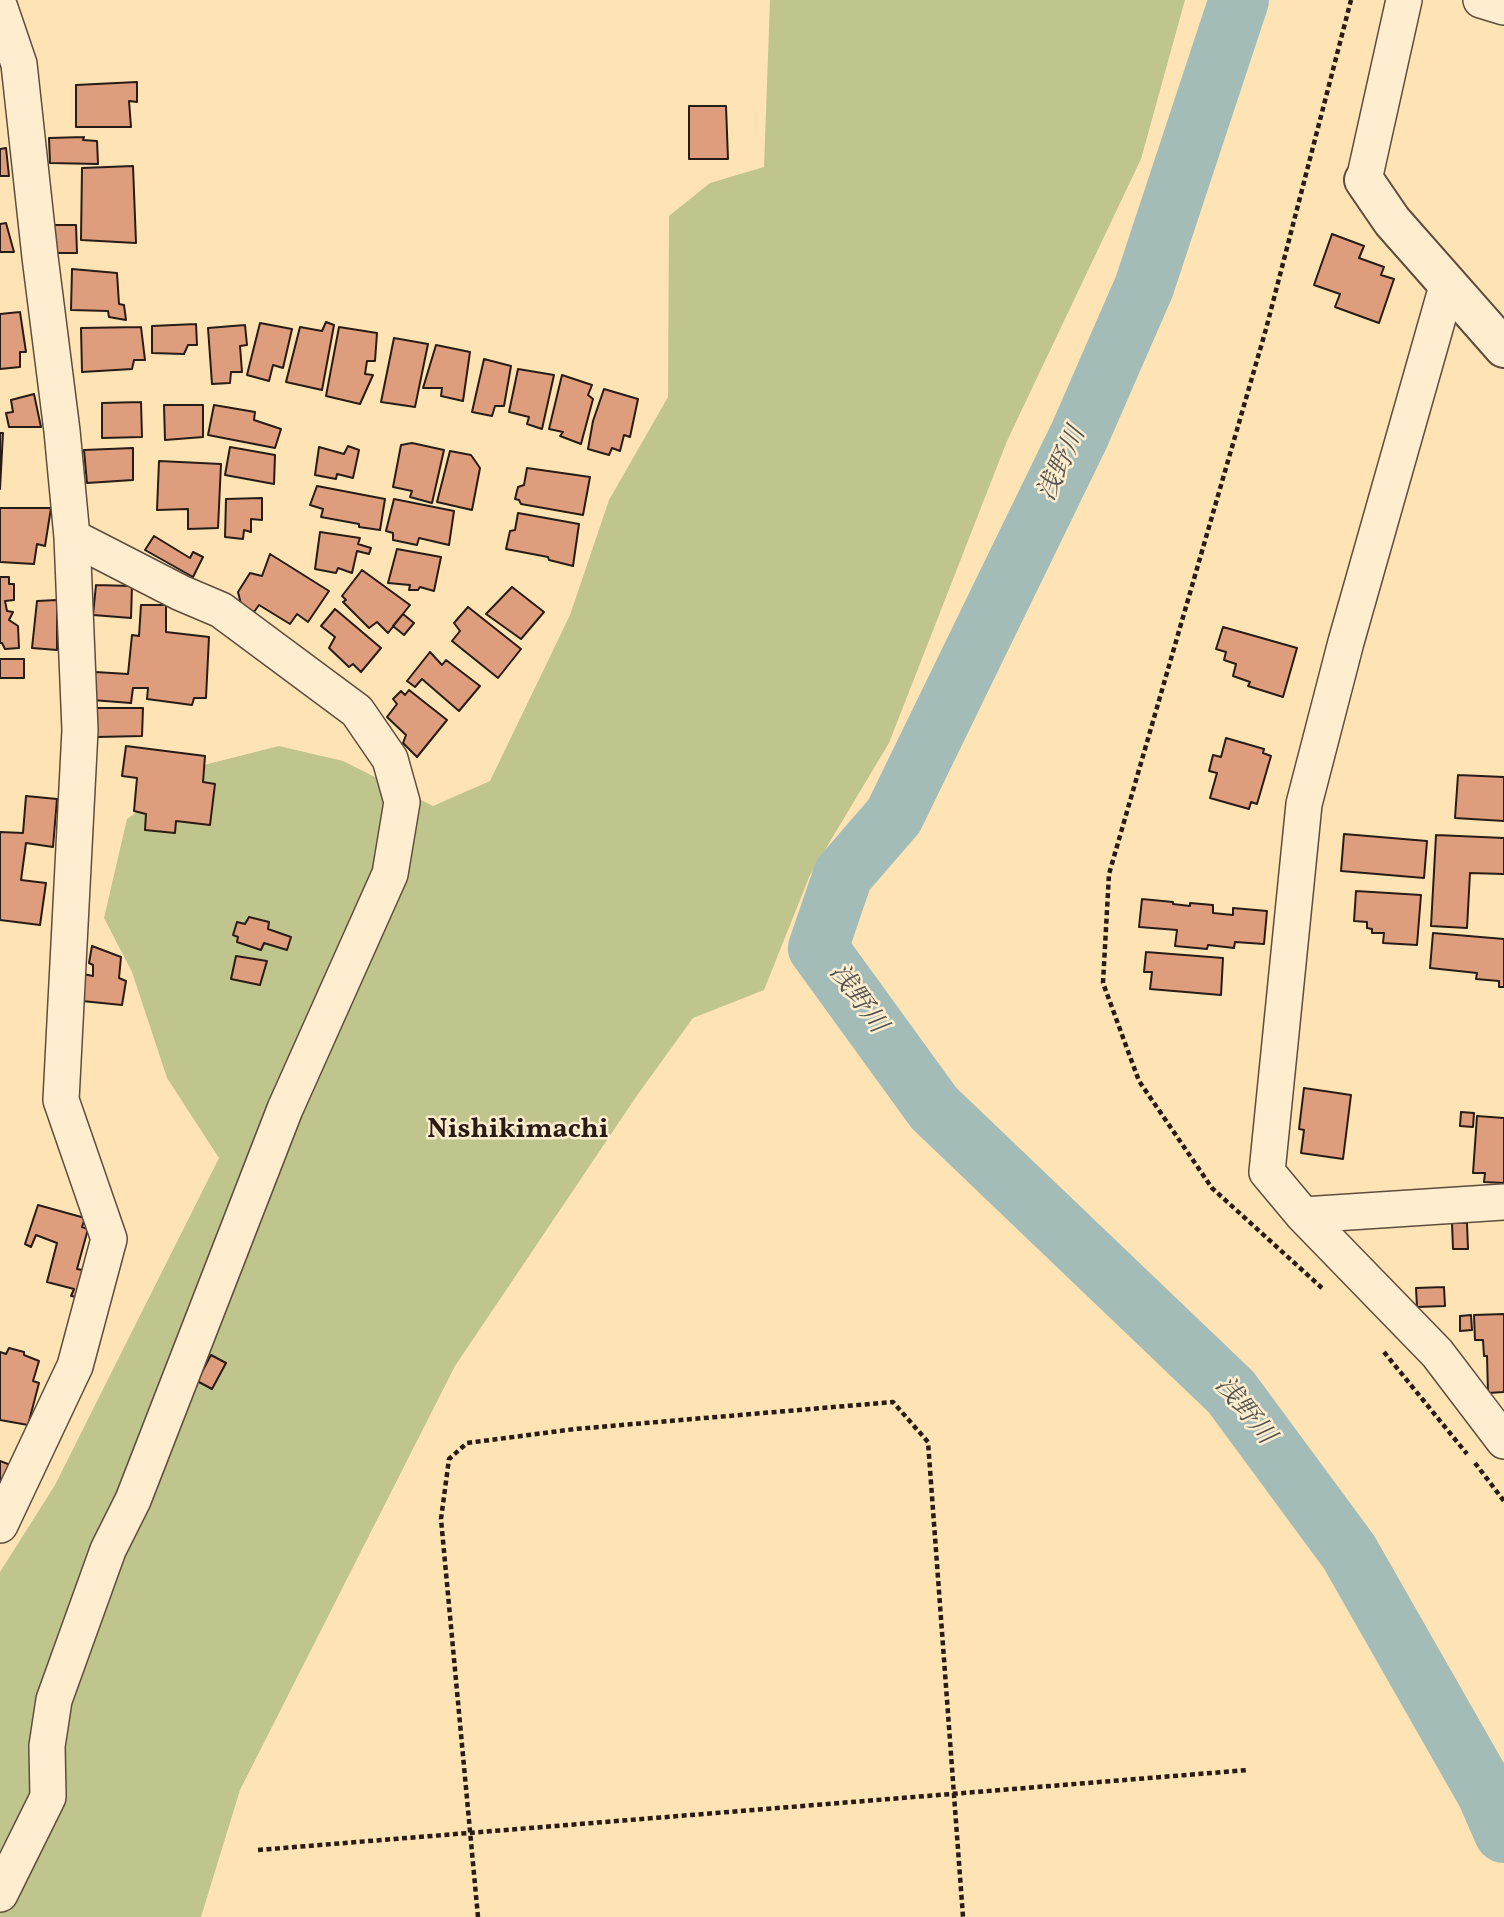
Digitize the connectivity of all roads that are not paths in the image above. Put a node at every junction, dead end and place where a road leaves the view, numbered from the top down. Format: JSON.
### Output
{"nodes":[{"id":1,"x":1404,"y":0,"type":"edge"},
{"id":2,"x":1482,"y":0,"type":"edge"},
{"id":3,"x":1504,"y":6,"type":"edge"},
{"id":4,"x":0,"y":8,"type":"edge"},
{"id":5,"x":1364,"y":180,"type":"joint"},
{"id":6,"x":1447,"y":286,"type":"junction"},
{"id":7,"x":1504,"y":348,"type":"edge"},
{"id":8,"x":72,"y":537,"type":"junction"},
{"id":9,"x":1504,"y":1202,"type":"edge"},
{"id":10,"x":1303,"y":1215,"type":"junction"},
{"id":11,"x":1504,"y":1441,"type":"edge"},
{"id":12,"x":0,"y":1525,"type":"edge"},
{"id":13,"x":0,"y":1894,"type":"edge"}],
"edges":[{"from":1,"to":5,"type":"street"},
{"from":2,"to":3,"type":"street"},
{"from":4,"to":8,"type":"street"},
{"from":5,"to":6,"type":"street"},
{"from":6,"to":7,"type":"street"},
{"from":6,"to":10,"type":"street"},
{"from":8,"to":12,"type":"street"},
{"from":8,"to":13,"type":"street"},
{"from":9,"to":10,"type":"street"},
{"from":10,"to":11,"type":"street"}]}
